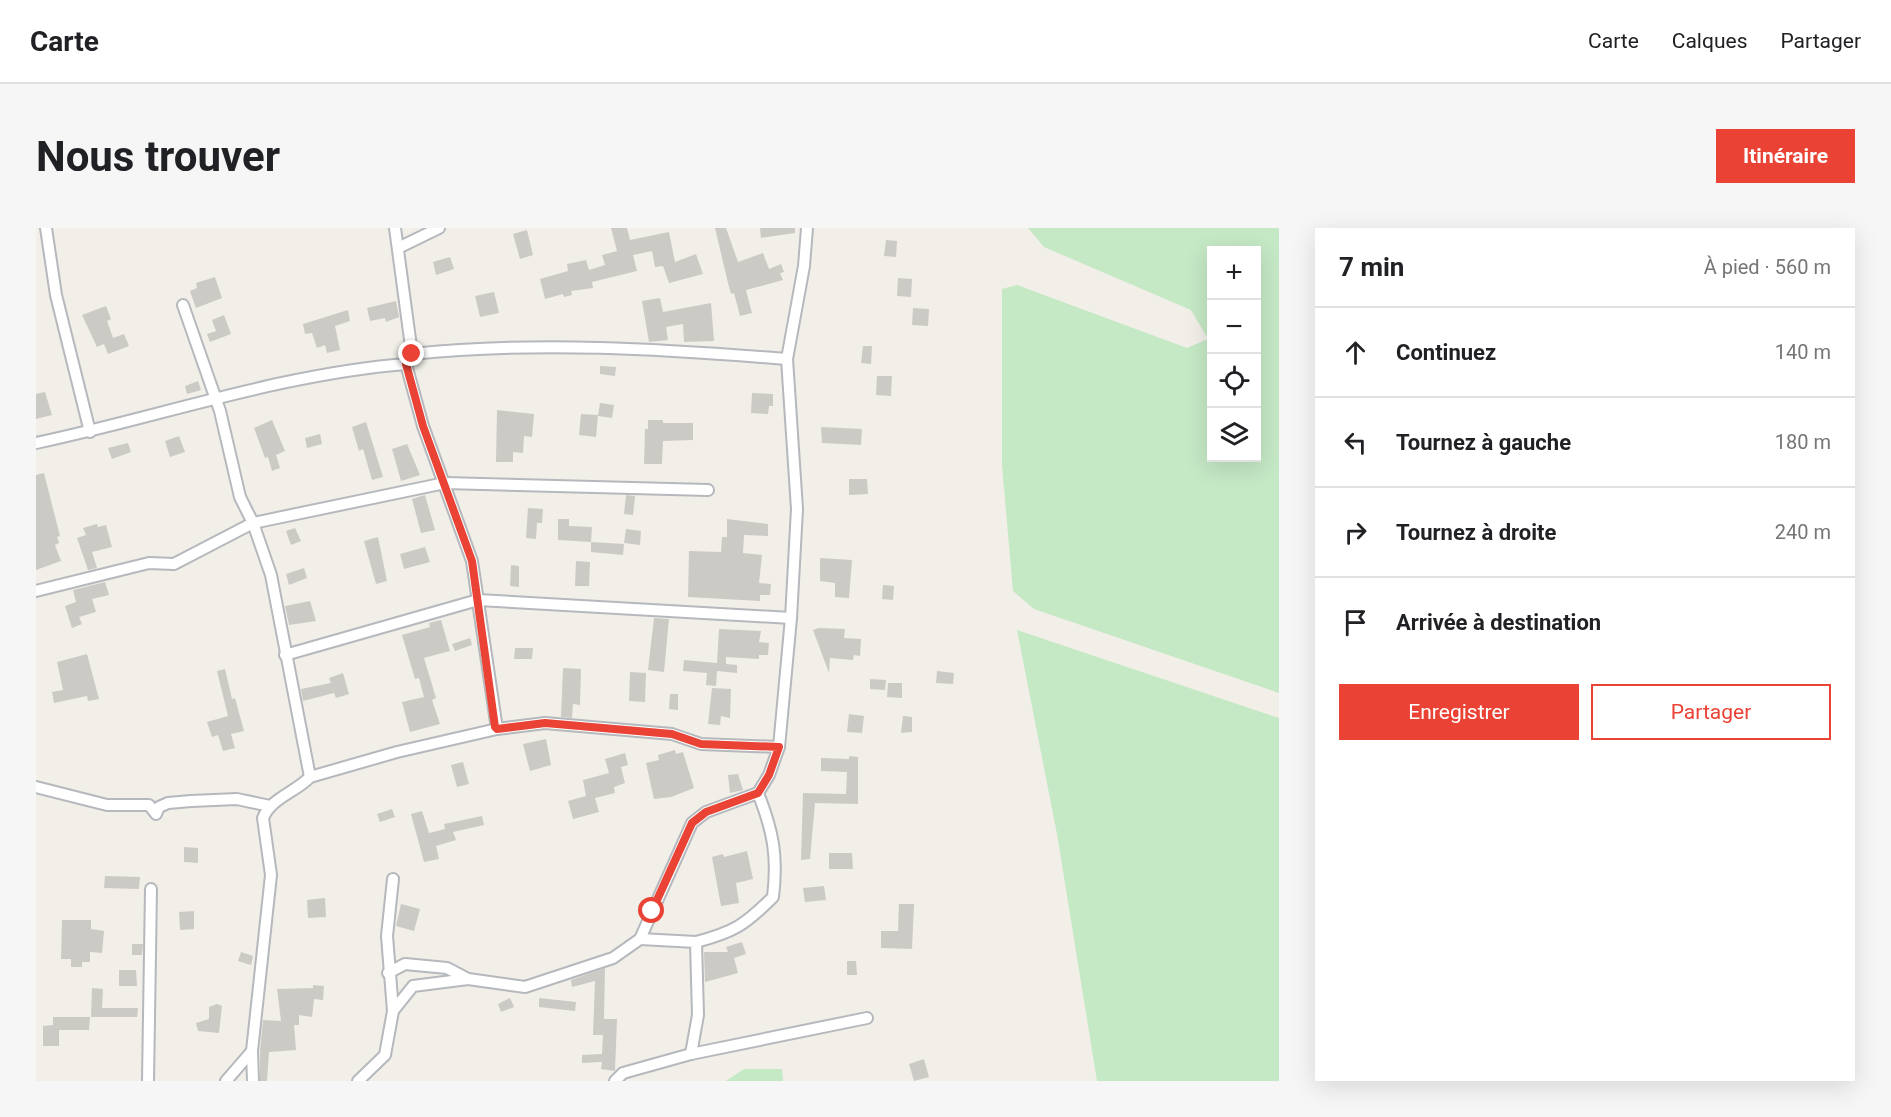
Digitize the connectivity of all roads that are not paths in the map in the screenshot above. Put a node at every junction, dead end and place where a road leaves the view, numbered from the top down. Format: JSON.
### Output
{"nodes":[{"id":1,"x":46,"y":228,"type":"edge"},
{"id":2,"x":395,"y":228,"type":"edge"},
{"id":3,"x":439,"y":228,"type":"edge"},
{"id":4,"x":807,"y":228,"type":"edge"},
{"id":5,"x":398,"y":248,"type":"junction"},
{"id":6,"x":183,"y":305,"type":"dead end"},
{"id":7,"x":412,"y":354,"type":"junction"},
{"id":8,"x":787,"y":359,"type":"junction"},
{"id":9,"x":406,"y":364,"type":"junction"},
{"id":10,"x":216,"y":400,"type":"junction"},
{"id":11,"x":90,"y":432,"type":"junction"},
{"id":12,"x":36,"y":443,"type":"edge"},
{"id":13,"x":446,"y":483,"type":"junction"},
{"id":14,"x":708,"y":490,"type":"dead end"},
{"id":15,"x":253,"y":523,"type":"junction"},
{"id":16,"x":36,"y":591,"type":"edge"},
{"id":17,"x":478,"y":600,"type":"junction"},
{"id":18,"x":791,"y":618,"type":"junction"},
{"id":19,"x":285,"y":655,"type":"junction"},
{"id":20,"x":497,"y":729,"type":"junction"},
{"id":21,"x":779,"y":747,"type":"junction"},
{"id":22,"x":310,"y":777,"type":"junction"},
{"id":23,"x":36,"y":787,"type":"edge"},
{"id":24,"x":758,"y":793,"type":"junction"},
{"id":25,"x":270,"y":806,"type":"junction"},
{"id":26,"x":393,"y":879,"type":"dead end"},
{"id":27,"x":152,"y":889,"type":"dead end"},
{"id":28,"x":640,"y":939,"type":"junction"},
{"id":29,"x":696,"y":942,"type":"junction"},
{"id":30,"x":388,"y":973,"type":"junction"},
{"id":31,"x":468,"y":979,"type":"junction"},
{"id":32,"x":393,"y":1011,"type":"junction"},
{"id":33,"x":867,"y":1018,"type":"dead end"},
{"id":34,"x":252,"y":1051,"type":"junction"},
{"id":35,"x":691,"y":1054,"type":"junction"},
{"id":36,"x":148,"y":1081,"type":"edge"},
{"id":37,"x":226,"y":1081,"type":"edge"},
{"id":38,"x":253,"y":1081,"type":"edge"},
{"id":39,"x":358,"y":1081,"type":"edge"},
{"id":40,"x":615,"y":1081,"type":"edge"}],
"edges":[{"from":1,"to":11,"type":"street"},
{"from":2,"to":5,"type":"street"},
{"from":3,"to":5,"type":"street"},
{"from":4,"to":8,"type":"street"},
{"from":5,"to":7,"type":"street"},
{"from":6,"to":10,"type":"street"},
{"from":7,"to":8,"type":"street"},
{"from":7,"to":9,"type":"street"},
{"from":8,"to":18,"type":"street"},
{"from":9,"to":10,"type":"street"},
{"from":9,"to":13,"type":"street"},
{"from":10,"to":11,"type":"street"},
{"from":10,"to":15,"type":"street"},
{"from":11,"to":12,"type":"street"},
{"from":13,"to":14,"type":"street"},
{"from":13,"to":15,"type":"street"},
{"from":13,"to":17,"type":"street"},
{"from":15,"to":16,"type":"street"},
{"from":15,"to":19,"type":"street"},
{"from":17,"to":18,"type":"street"},
{"from":17,"to":19,"type":"street"},
{"from":17,"to":20,"type":"street"},
{"from":18,"to":21,"type":"street"},
{"from":19,"to":22,"type":"street"},
{"from":20,"to":21,"type":"street"},
{"from":20,"to":22,"type":"street"},
{"from":21,"to":24,"type":"street"},
{"from":22,"to":25,"type":"street"},
{"from":23,"to":25,"type":"street"},
{"from":24,"to":28,"type":"street"},
{"from":24,"to":29,"type":"street"},
{"from":25,"to":34,"type":"street"},
{"from":26,"to":30,"type":"street"},
{"from":27,"to":36,"type":"street"},
{"from":28,"to":29,"type":"street"},
{"from":28,"to":31,"type":"street"},
{"from":29,"to":35,"type":"street"},
{"from":30,"to":31,"type":"street"},
{"from":30,"to":32,"type":"street"},
{"from":31,"to":32,"type":"street"},
{"from":32,"to":39,"type":"street"},
{"from":33,"to":35,"type":"street"},
{"from":34,"to":37,"type":"street"},
{"from":34,"to":38,"type":"street"},
{"from":35,"to":40,"type":"street"}]}
